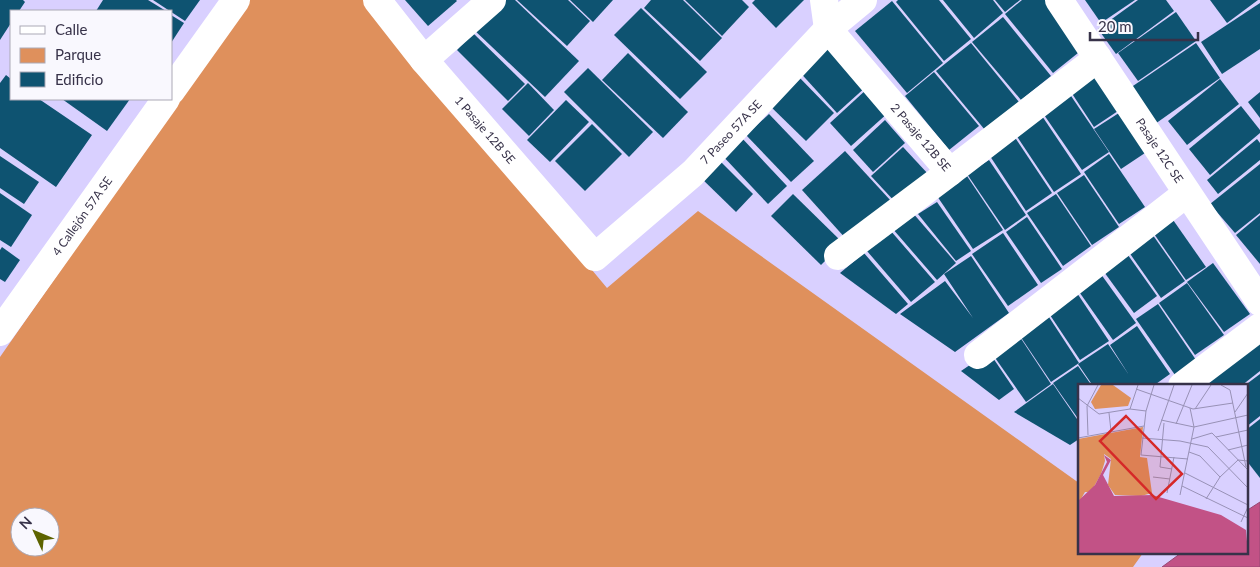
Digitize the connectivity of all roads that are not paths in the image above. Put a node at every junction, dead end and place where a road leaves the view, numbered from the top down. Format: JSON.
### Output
{"nodes":[{"id":1,"x":236,"y":0,"type":"edge"},
{"id":2,"x":377,"y":0,"type":"edge"},
{"id":3,"x":492,"y":0,"type":"edge"},
{"id":4,"x":824,"y":0,"type":"edge"},
{"id":5,"x":863,"y":0,"type":"edge"},
{"id":6,"x":1059,"y":0,"type":"edge"},
{"id":7,"x":828,"y":29,"type":"junction"},
{"id":8,"x":1098,"y":58,"type":"junction"},
{"id":9,"x":424,"y":60,"type":"junction"},
{"id":10,"x":172,"y":90,"type":"edge"},
{"id":11,"x":165,"y":100,"type":"edge"},
{"id":12,"x":950,"y":172,"type":"junction"},
{"id":13,"x":1187,"y":194,"type":"junction"},
{"id":14,"x":838,"y":256,"type":"dead end"},
{"id":15,"x":595,"y":257,"type":"joint"},
{"id":16,"x":1260,"y":302,"type":"edge"},
{"id":17,"x":1,"y":327,"type":"edge"},
{"id":18,"x":1260,"y":327,"type":"edge"},
{"id":19,"x":978,"y":355,"type":"dead end"},
{"id":20,"x":1185,"y":384,"type":"edge"}],
"edges":[{"from":1,"to":10,"type":"street"},
{"from":2,"to":9,"type":"street","name":"1 Pasaje 12B SE"},
{"from":3,"to":9,"type":"street"},
{"from":4,"to":7,"type":"street"},
{"from":5,"to":7,"type":"street","name":"7 Paseo 57A SE"},
{"from":6,"to":8,"type":"street","name":"Pasaje 12C SE"},
{"from":7,"to":12,"type":"street","name":"2 Pasaje 12B SE"},
{"from":7,"to":15,"type":"street","name":"7 Paseo 57A SE"},
{"from":8,"to":12,"type":"street","name":"2 Pasaje 12B SE"},
{"from":8,"to":13,"type":"street","name":"Pasaje 12C SE"},
{"from":9,"to":15,"type":"street","name":"1 Pasaje 12B SE"},
{"from":11,"to":17,"type":"street","name":"4 Callejón 57A SE"},
{"from":12,"to":14,"type":"street"},
{"from":13,"to":16,"type":"street","name":"Pasaje 12C SE"},
{"from":13,"to":19,"type":"street"},
{"from":18,"to":20,"type":"street"}]}
